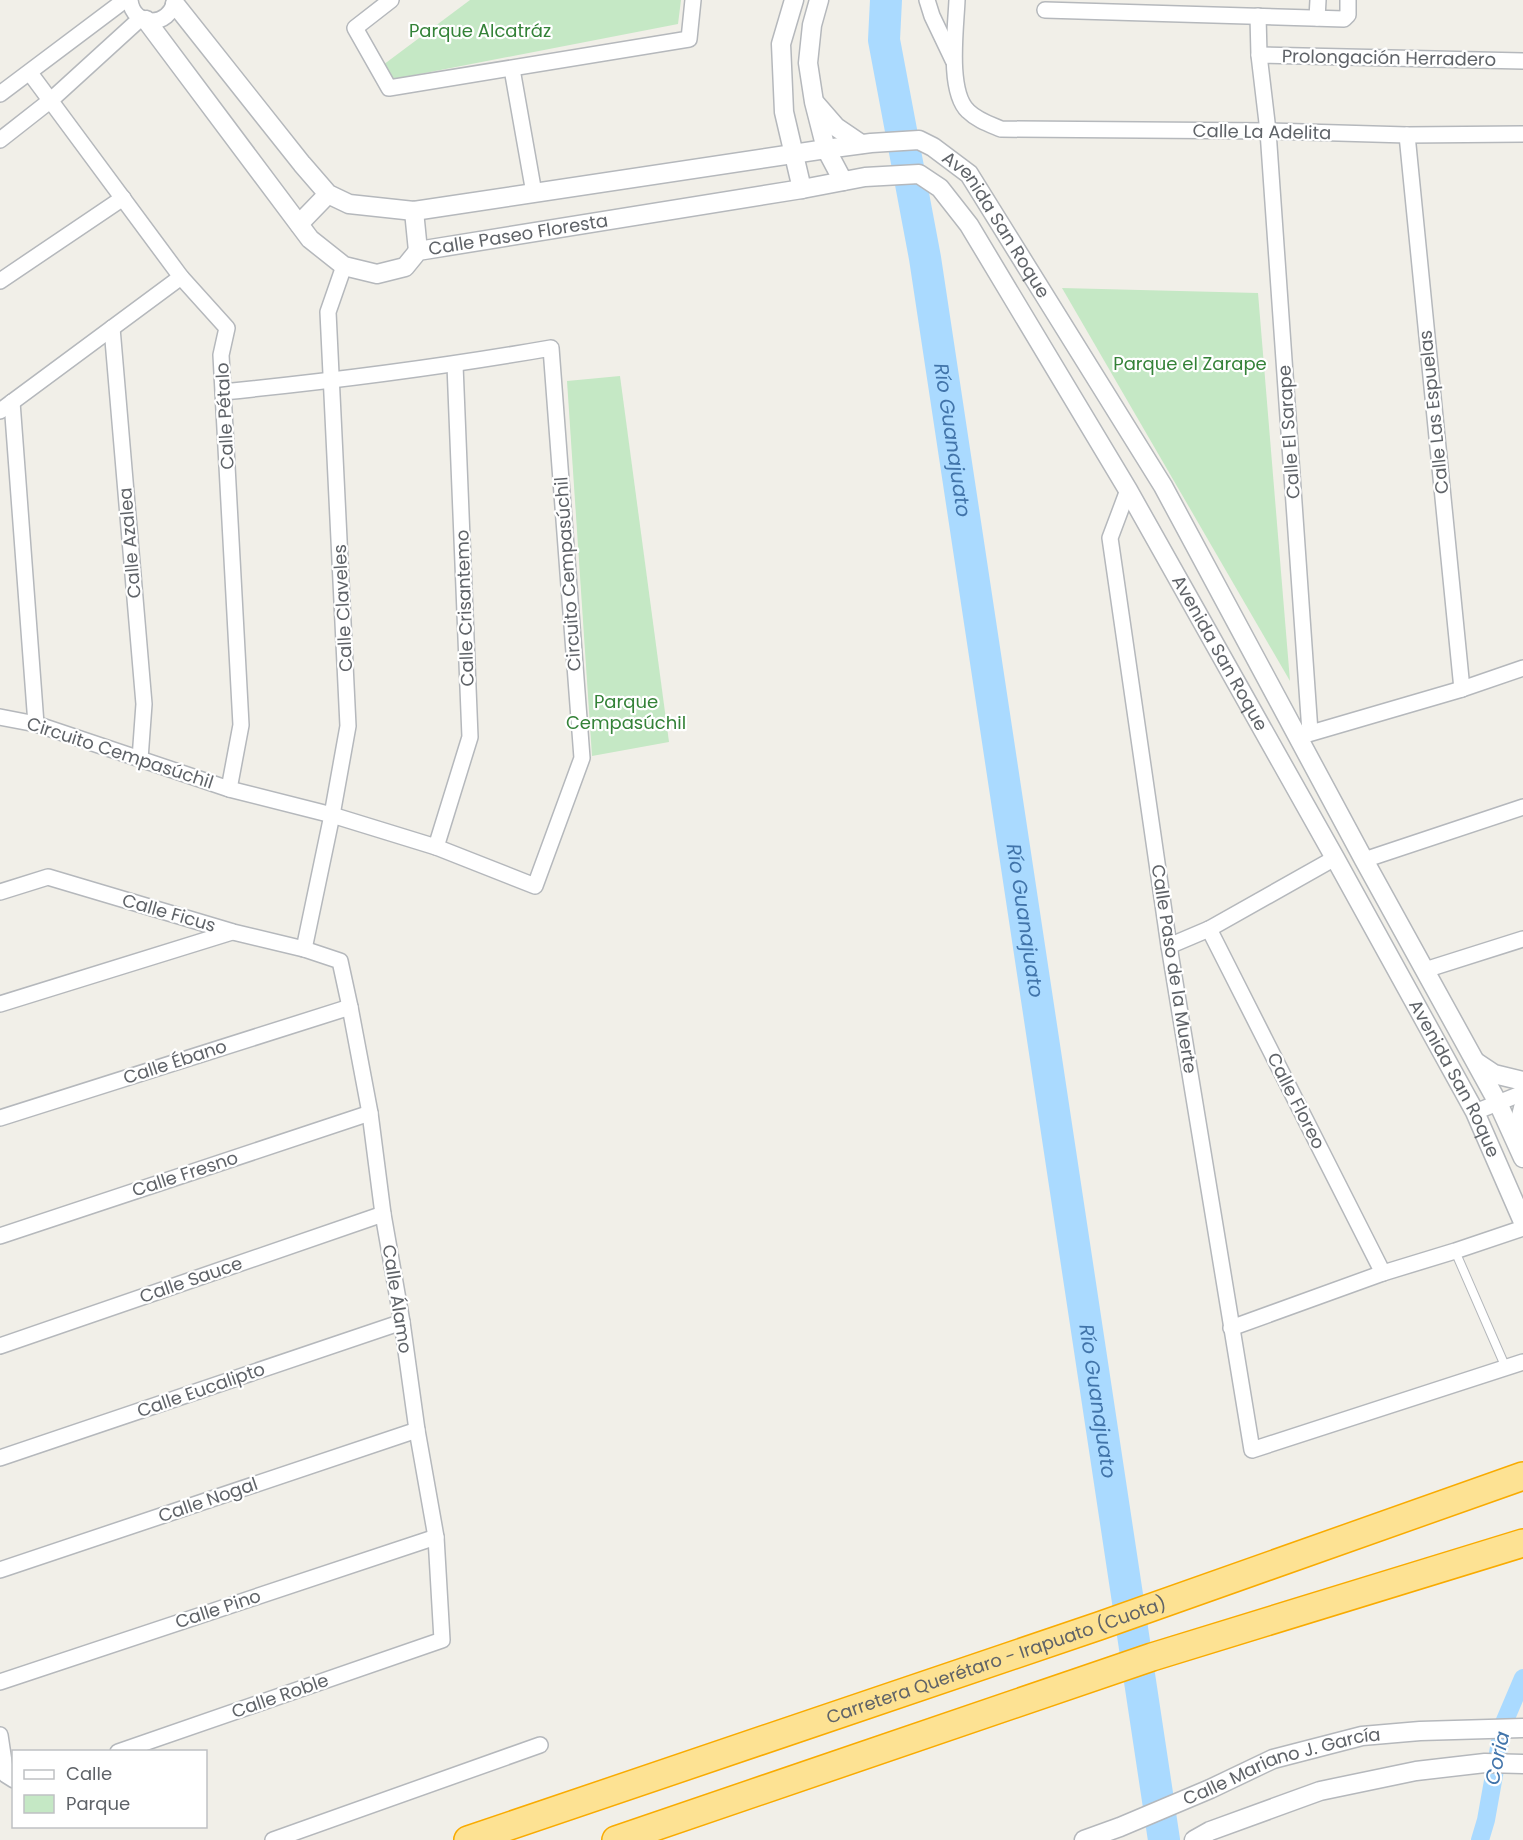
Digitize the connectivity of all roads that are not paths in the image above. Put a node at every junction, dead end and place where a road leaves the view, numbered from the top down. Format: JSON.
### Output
{"nodes":[{"id":1,"x":125,"y":0,"type":"edge"},
{"id":2,"x":130,"y":0,"type":"edge"},
{"id":3,"x":391,"y":0,"type":"edge"},
{"id":4,"x":693,"y":0,"type":"edge"},
{"id":5,"x":794,"y":0,"type":"edge"},
{"id":6,"x":819,"y":0,"type":"edge"},
{"id":7,"x":927,"y":0,"type":"edge"},
{"id":8,"x":957,"y":0,"type":"edge"},
{"id":9,"x":1318,"y":0,"type":"edge"},
{"id":10,"x":1348,"y":0,"type":"edge"},
{"id":11,"x":175,"y":2,"type":"edge"},
{"id":12,"x":1045,"y":10,"type":"dead end"},
{"id":13,"x":1257,"y":16,"type":"junction"},
{"id":14,"x":1317,"y":18,"type":"junction"},
{"id":15,"x":143,"y":19,"type":"junction"},
{"id":16,"x":1259,"y":55,"type":"junction"},
{"id":17,"x":1523,"y":61,"type":"edge"},
{"id":18,"x":955,"y":63,"type":"junction"},
{"id":19,"x":512,"y":69,"type":"junction"},
{"id":20,"x":30,"y":73,"type":"junction"},
{"id":21,"x":0,"y":94,"type":"edge"},
{"id":22,"x":51,"y":100,"type":"junction"},
{"id":23,"x":814,"y":102,"type":"junction"},
{"id":24,"x":1268,"y":131,"type":"junction"},
{"id":25,"x":1523,"y":134,"type":"edge"},
{"id":26,"x":1407,"y":135,"type":"junction"},
{"id":27,"x":0,"y":140,"type":"edge"},
{"id":28,"x":866,"y":144,"type":"junction"},
{"id":29,"x":826,"y":149,"type":"junction"},
{"id":30,"x":794,"y":154,"type":"junction"},
{"id":31,"x":843,"y":181,"type":"junction"},
{"id":32,"x":802,"y":189,"type":"junction"},
{"id":33,"x":534,"y":193,"type":"junction"},
{"id":34,"x":328,"y":194,"type":"junction"},
{"id":35,"x":123,"y":198,"type":"junction"},
{"id":36,"x":414,"y":211,"type":"junction"},
{"id":37,"x":299,"y":224,"type":"junction"},
{"id":38,"x":418,"y":251,"type":"junction"},
{"id":39,"x":344,"y":266,"type":"junction"},
{"id":40,"x":181,"y":277,"type":"junction"},
{"id":41,"x":0,"y":281,"type":"edge"},
{"id":42,"x":112,"y":328,"type":"junction"},
{"id":43,"x":455,"y":365,"type":"junction"},
{"id":44,"x":332,"y":381,"type":"junction"},
{"id":45,"x":223,"y":392,"type":"junction"},
{"id":46,"x":6,"y":406,"type":"edge"},
{"id":47,"x":1128,"y":490,"type":"junction"},
{"id":48,"x":1523,"y":668,"type":"edge"},
{"id":49,"x":1462,"y":689,"type":"junction"},
{"id":50,"x":0,"y":717,"type":"edge"},
{"id":51,"x":36,"y":724,"type":"junction"},
{"id":52,"x":1304,"y":734,"type":"junction"},
{"id":53,"x":140,"y":759,"type":"junction"},
{"id":54,"x":229,"y":789,"type":"junction"},
{"id":55,"x":1523,"y":807,"type":"edge"},
{"id":56,"x":332,"y":815,"type":"junction"},
{"id":57,"x":436,"y":847,"type":"junction"},
{"id":58,"x":1335,"y":858,"type":"junction"},
{"id":59,"x":1364,"y":860,"type":"junction"},
{"id":60,"x":0,"y":892,"type":"edge"},
{"id":61,"x":1209,"y":929,"type":"junction"},
{"id":62,"x":233,"y":932,"type":"junction"},
{"id":63,"x":1523,"y":939,"type":"edge"},
{"id":64,"x":1169,"y":946,"type":"junction"},
{"id":65,"x":303,"y":949,"type":"junction"},
{"id":66,"x":340,"y":961,"type":"joint"},
{"id":67,"x":1425,"y":970,"type":"junction"},
{"id":68,"x":0,"y":1004,"type":"edge"},
{"id":69,"x":350,"y":1007,"type":"junction"},
{"id":70,"x":1476,"y":1062,"type":"junction"},
{"id":71,"x":1523,"y":1082,"type":"edge"},
{"id":72,"x":1523,"y":1093,"type":"edge"},
{"id":73,"x":1498,"y":1103,"type":"junction"},
{"id":74,"x":1523,"y":1108,"type":"edge"},
{"id":75,"x":1475,"y":1112,"type":"junction"},
{"id":76,"x":370,"y":1113,"type":"junction"},
{"id":77,"x":0,"y":1118,"type":"edge"},
{"id":78,"x":1523,"y":1157,"type":"edge"},
{"id":79,"x":383,"y":1214,"type":"junction"},
{"id":80,"x":1523,"y":1222,"type":"edge"},
{"id":81,"x":1523,"y":1228,"type":"edge"},
{"id":82,"x":0,"y":1236,"type":"edge"},
{"id":83,"x":1455,"y":1251,"type":"junction"},
{"id":84,"x":1383,"y":1273,"type":"junction"},
{"id":85,"x":402,"y":1322,"type":"junction"},
{"id":86,"x":1231,"y":1328,"type":"junction"},
{"id":87,"x":0,"y":1346,"type":"edge"},
{"id":88,"x":1523,"y":1362,"type":"edge"},
{"id":89,"x":1506,"y":1368,"type":"junction"},
{"id":90,"x":417,"y":1430,"type":"junction"},
{"id":91,"x":0,"y":1458,"type":"edge"},
{"id":92,"x":1523,"y":1476,"type":"edge"},
{"id":93,"x":436,"y":1537,"type":"junction"},
{"id":94,"x":1523,"y":1543,"type":"edge"},
{"id":95,"x":0,"y":1570,"type":"edge"},
{"id":96,"x":442,"y":1640,"type":"joint"},
{"id":97,"x":0,"y":1682,"type":"edge"},
{"id":98,"x":1523,"y":1728,"type":"edge"},
{"id":99,"x":0,"y":1735,"type":"edge"},
{"id":100,"x":540,"y":1744,"type":"dead end"},
{"id":101,"x":124,"y":1750,"type":"edge"},
{"id":102,"x":1518,"y":1764,"type":"edge"},
{"id":103,"x":10,"y":1777,"type":"edge"},
{"id":104,"x":273,"y":1840,"type":"edge"},
{"id":105,"x":468,"y":1840,"type":"edge"},
{"id":106,"x":616,"y":1840,"type":"edge"},
{"id":107,"x":1084,"y":1840,"type":"edge"},
{"id":108,"x":1194,"y":1840,"type":"edge"}],
"edges":[{"from":1,"to":20,"type":"street"},
{"from":2,"to":15,"type":"street"},
{"from":3,"to":19,"type":"street"},
{"from":4,"to":19,"type":"street"},
{"from":5,"to":30,"type":"street"},
{"from":6,"to":23,"type":"street"},
{"from":7,"to":18,"type":"street"},
{"from":8,"to":18,"type":"street"},
{"from":9,"to":14,"type":"street"},
{"from":10,"to":14,"type":"street"},
{"from":11,"to":15,"type":"street"},
{"from":11,"to":34,"type":"street"},
{"from":12,"to":13,"type":"street"},
{"from":13,"to":14,"type":"street"},
{"from":13,"to":16,"type":"street"},
{"from":15,"to":22,"type":"street"},
{"from":15,"to":37,"type":"street","name":"Calle Paseo Floresta"},
{"from":16,"to":17,"type":"street","name":"Prolongación Herradero"},
{"from":16,"to":24,"type":"street","name":"Prolongación Herradero"},
{"from":18,"to":24,"type":"street","name":"Calle La Adelita"},
{"from":19,"to":33,"type":"street"},
{"from":20,"to":21,"type":"street"},
{"from":20,"to":22,"type":"street","name":"Calle Pétalo"},
{"from":22,"to":27,"type":"street"},
{"from":22,"to":35,"type":"street","name":"Calle Pétalo"},
{"from":23,"to":28,"type":"street"},
{"from":23,"to":29,"type":"street"},
{"from":24,"to":26,"type":"street","name":"Calle La Adelita"},
{"from":24,"to":52,"type":"street","name":"Calle El Sarape"},
{"from":25,"to":26,"type":"street","name":"Calle La Adelita"},
{"from":26,"to":49,"type":"street","name":"Calle Las Espuelas"},
{"from":28,"to":29,"type":"street","name":"Avenida San Roque"},
{"from":28,"to":52,"type":"street","name":"Avenida San Roque"},
{"from":29,"to":30,"type":"street","name":"Avenida San Roque"},
{"from":29,"to":31,"type":"street"},
{"from":30,"to":32,"type":"street"},
{"from":30,"to":33,"type":"street"},
{"from":31,"to":32,"type":"street","name":"Avenida San Roque"},
{"from":31,"to":47,"type":"street","name":"Avenida San Roque"},
{"from":32,"to":38,"type":"street","name":"Calle Paseo Floresta"},
{"from":33,"to":36,"type":"street"},
{"from":34,"to":36,"type":"street"},
{"from":34,"to":37,"type":"street"},
{"from":35,"to":40,"type":"street","name":"Calle Pétalo"},
{"from":35,"to":41,"type":"street"},
{"from":36,"to":38,"type":"street"},
{"from":37,"to":39,"type":"street","name":"Calle Paseo Floresta"},
{"from":38,"to":39,"type":"street","name":"Calle Paseo Floresta"},
{"from":39,"to":44,"type":"street","name":"Calle Claveles"},
{"from":40,"to":42,"type":"street"},
{"from":40,"to":45,"type":"street","name":"Calle Pétalo"},
{"from":42,"to":46,"type":"street"},
{"from":42,"to":53,"type":"street","name":"Calle Azalea"},
{"from":43,"to":44,"type":"street","name":"Circuito Cempasúchil"},
{"from":43,"to":57,"type":"street","name":"Calle Crisantemo"},
{"from":43,"to":57,"type":"street","name":"Circuito Cempasúchil"},
{"from":44,"to":45,"type":"street","name":"Circuito Cempasúchil"},
{"from":44,"to":56,"type":"street","name":"Calle Claveles"},
{"from":45,"to":54,"type":"street","name":"Calle Pétalo"},
{"from":46,"to":51,"type":"street"},
{"from":47,"to":58,"type":"street","name":"Avenida San Roque"},
{"from":47,"to":64,"type":"street","name":"Calle Paso de la Muerte"},
{"from":48,"to":49,"type":"street"},
{"from":49,"to":52,"type":"street"},
{"from":50,"to":51,"type":"street","name":"Circuito Cempasúchil"},
{"from":51,"to":53,"type":"street","name":"Circuito Cempasúchil"},
{"from":52,"to":59,"type":"street","name":"Avenida San Roque"},
{"from":53,"to":54,"type":"street","name":"Circuito Cempasúchil"},
{"from":54,"to":56,"type":"street","name":"Circuito Cempasúchil"},
{"from":55,"to":59,"type":"street"},
{"from":56,"to":57,"type":"street","name":"Circuito Cempasúchil"},
{"from":56,"to":65,"type":"street","name":"Calle Claveles"},
{"from":58,"to":61,"type":"street"},
{"from":58,"to":75,"type":"street","name":"Avenida San Roque"},
{"from":59,"to":67,"type":"street","name":"Avenida San Roque"},
{"from":60,"to":62,"type":"street","name":"Calle Ficus"},
{"from":61,"to":64,"type":"street"},
{"from":61,"to":84,"type":"street","name":"Calle Floreo"},
{"from":62,"to":65,"type":"street","name":"Calle Ficus"},
{"from":62,"to":68,"type":"street"},
{"from":63,"to":67,"type":"street"},
{"from":64,"to":86,"type":"street","name":"Calle Paso de la Muerte"},
{"from":65,"to":66,"type":"street","name":"Calle Ficus"},
{"from":66,"to":69,"type":"street","name":"Calle Álamo"},
{"from":67,"to":70,"type":"street","name":"Avenida San Roque"},
{"from":69,"to":76,"type":"street","name":"Calle Álamo"},
{"from":69,"to":77,"type":"street","name":"Calle Ébano"},
{"from":70,"to":71,"type":"street"},
{"from":70,"to":73,"type":"street","name":"Avenida San Roque"},
{"from":72,"to":73,"type":"street"},
{"from":73,"to":75,"type":"street"},
{"from":73,"to":78,"type":"street","name":"Avenida San Roque"},
{"from":74,"to":78,"type":"street"},
{"from":75,"to":80,"type":"street","name":"Avenida San Roque"},
{"from":76,"to":79,"type":"street","name":"Calle Álamo"},
{"from":76,"to":82,"type":"street","name":"Calle Fresno"},
{"from":79,"to":85,"type":"street","name":"Calle Álamo"},
{"from":79,"to":87,"type":"street","name":"Calle Sauce"},
{"from":81,"to":83,"type":"street"},
{"from":83,"to":84,"type":"street"},
{"from":83,"to":89,"type":"lane"},
{"from":84,"to":86,"type":"street"},
{"from":85,"to":90,"type":"street","name":"Calle Álamo"},
{"from":85,"to":91,"type":"street","name":"Calle Eucalipto"},
{"from":86,"to":89,"type":"street","name":"Calle Paso de la Muerte"},
{"from":88,"to":89,"type":"street"},
{"from":90,"to":93,"type":"street","name":"Calle Álamo"},
{"from":90,"to":95,"type":"street","name":"Calle Nogal"},
{"from":92,"to":105,"type":"highway","name":"Carretera Querétaro - Irapuato (Cuota)"},
{"from":93,"to":96,"type":"street","name":"Calle Álamo"},
{"from":93,"to":97,"type":"street","name":"Calle Pino"},
{"from":94,"to":106,"type":"highway"},
{"from":96,"to":101,"type":"street","name":"Calle Roble"},
{"from":98,"to":107,"type":"street","name":"Calle Mariano J. García"},
{"from":99,"to":103,"type":"street"},
{"from":100,"to":104,"type":"street"},
{"from":102,"to":108,"type":"street","name":"Calle Mariano J. García"}]}
